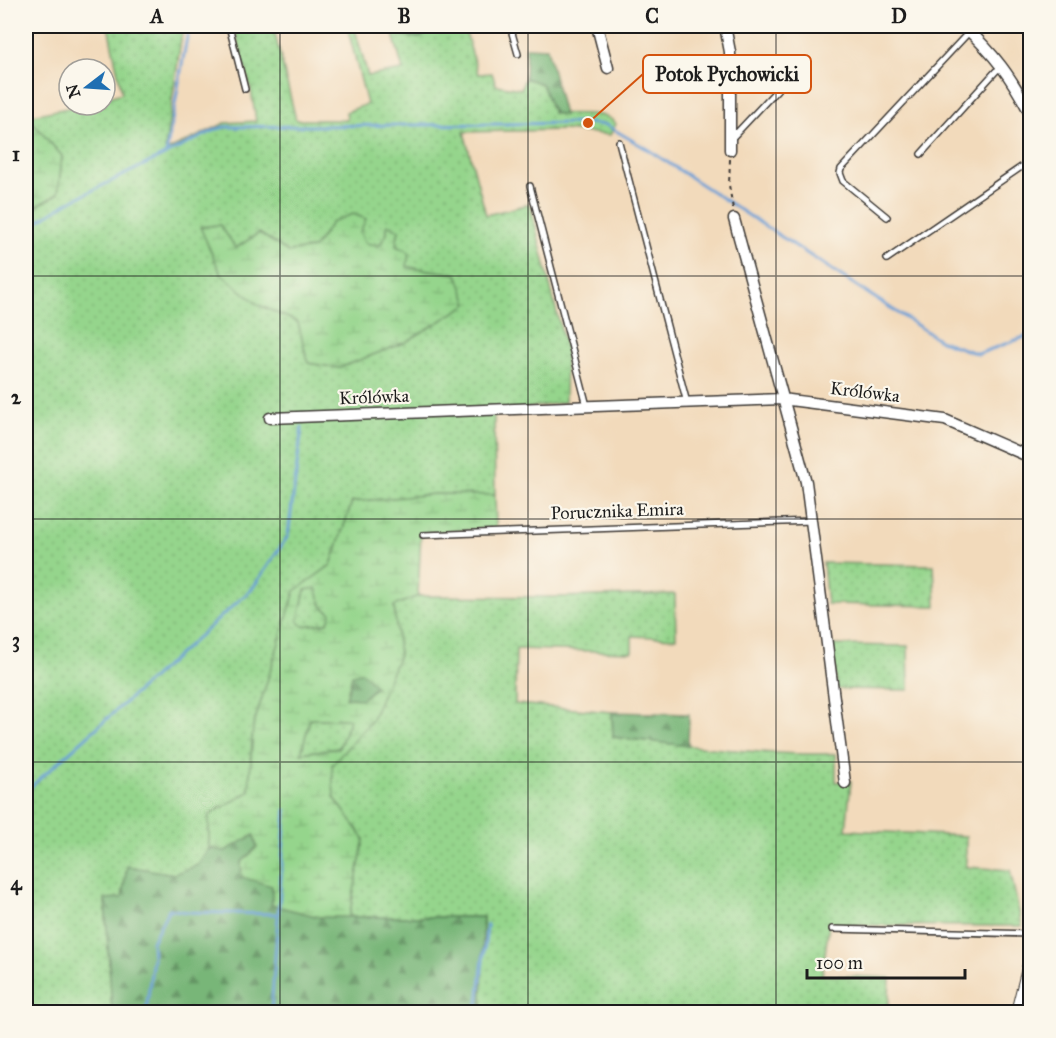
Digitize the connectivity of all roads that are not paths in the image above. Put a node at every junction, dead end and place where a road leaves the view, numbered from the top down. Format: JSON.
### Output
{"nodes":[{"id":1,"x":229,"y":26,"type":"edge"},
{"id":2,"x":510,"y":26,"type":"edge"},
{"id":3,"x":597,"y":26,"type":"edge"},
{"id":4,"x":725,"y":26,"type":"edge"},
{"id":5,"x":967,"y":28,"type":"edge"},
{"id":6,"x":518,"y":54,"type":"dead end"},
{"id":7,"x":1003,"y":66,"type":"junction"},
{"id":8,"x":609,"y":68,"type":"dead end"},
{"id":9,"x":791,"y":75,"type":"dead end"},
{"id":10,"x":245,"y":89,"type":"dead end"},
{"id":11,"x":1030,"y":113,"type":"edge"},
{"id":12,"x":620,"y":142,"type":"dead end"},
{"id":13,"x":730,"y":145,"type":"joint"},
{"id":14,"x":921,"y":154,"type":"dead end"},
{"id":15,"x":1030,"y":161,"type":"edge"},
{"id":16,"x":530,"y":186,"type":"dead end"},
{"id":17,"x":734,"y":214,"type":"road end"},
{"id":18,"x":887,"y":218,"type":"dead end"},
{"id":19,"x":887,"y":259,"type":"dead end"},
{"id":20,"x":782,"y":399,"type":"junction"},
{"id":21,"x":687,"y":403,"type":"junction"},
{"id":22,"x":587,"y":406,"type":"junction"},
{"id":23,"x":270,"y":418,"type":"dead end"},
{"id":24,"x":1030,"y":457,"type":"edge"},
{"id":25,"x":812,"y":521,"type":"junction"},
{"id":26,"x":423,"y":535,"type":"dead end"},
{"id":27,"x":845,"y":783,"type":"dead end"},
{"id":28,"x":832,"y":929,"type":"dead end"},
{"id":29,"x":1030,"y":934,"type":"edge"},
{"id":30,"x":1030,"y":961,"type":"edge"},
{"id":31,"x":1017,"y":1012,"type":"edge"}],
"edges":[{"from":1,"to":10,"type":"lane"},
{"from":2,"to":6,"type":"lane"},
{"from":3,"to":8,"type":"street"},
{"from":4,"to":13,"type":"street"},
{"from":5,"to":7,"type":"street"},
{"from":5,"to":18,"type":"lane"},
{"from":7,"to":11,"type":"street"},
{"from":7,"to":14,"type":"lane"},
{"from":9,"to":13,"type":"lane"},
{"from":12,"to":21,"type":"lane"},
{"from":15,"to":19,"type":"lane"},
{"from":16,"to":22,"type":"lane"},
{"from":17,"to":20,"type":"street"},
{"from":20,"to":21,"type":"street","name":"Królówka"},
{"from":20,"to":24,"type":"street","name":"Królówka"},
{"from":20,"to":25,"type":"street"},
{"from":21,"to":22,"type":"street","name":"Królówka"},
{"from":22,"to":23,"type":"street","name":"Królówka"},
{"from":25,"to":26,"type":"lane","name":"Porucznika Emira"},
{"from":25,"to":27,"type":"street"},
{"from":28,"to":29,"type":"lane"},
{"from":30,"to":31,"type":"street"}]}
